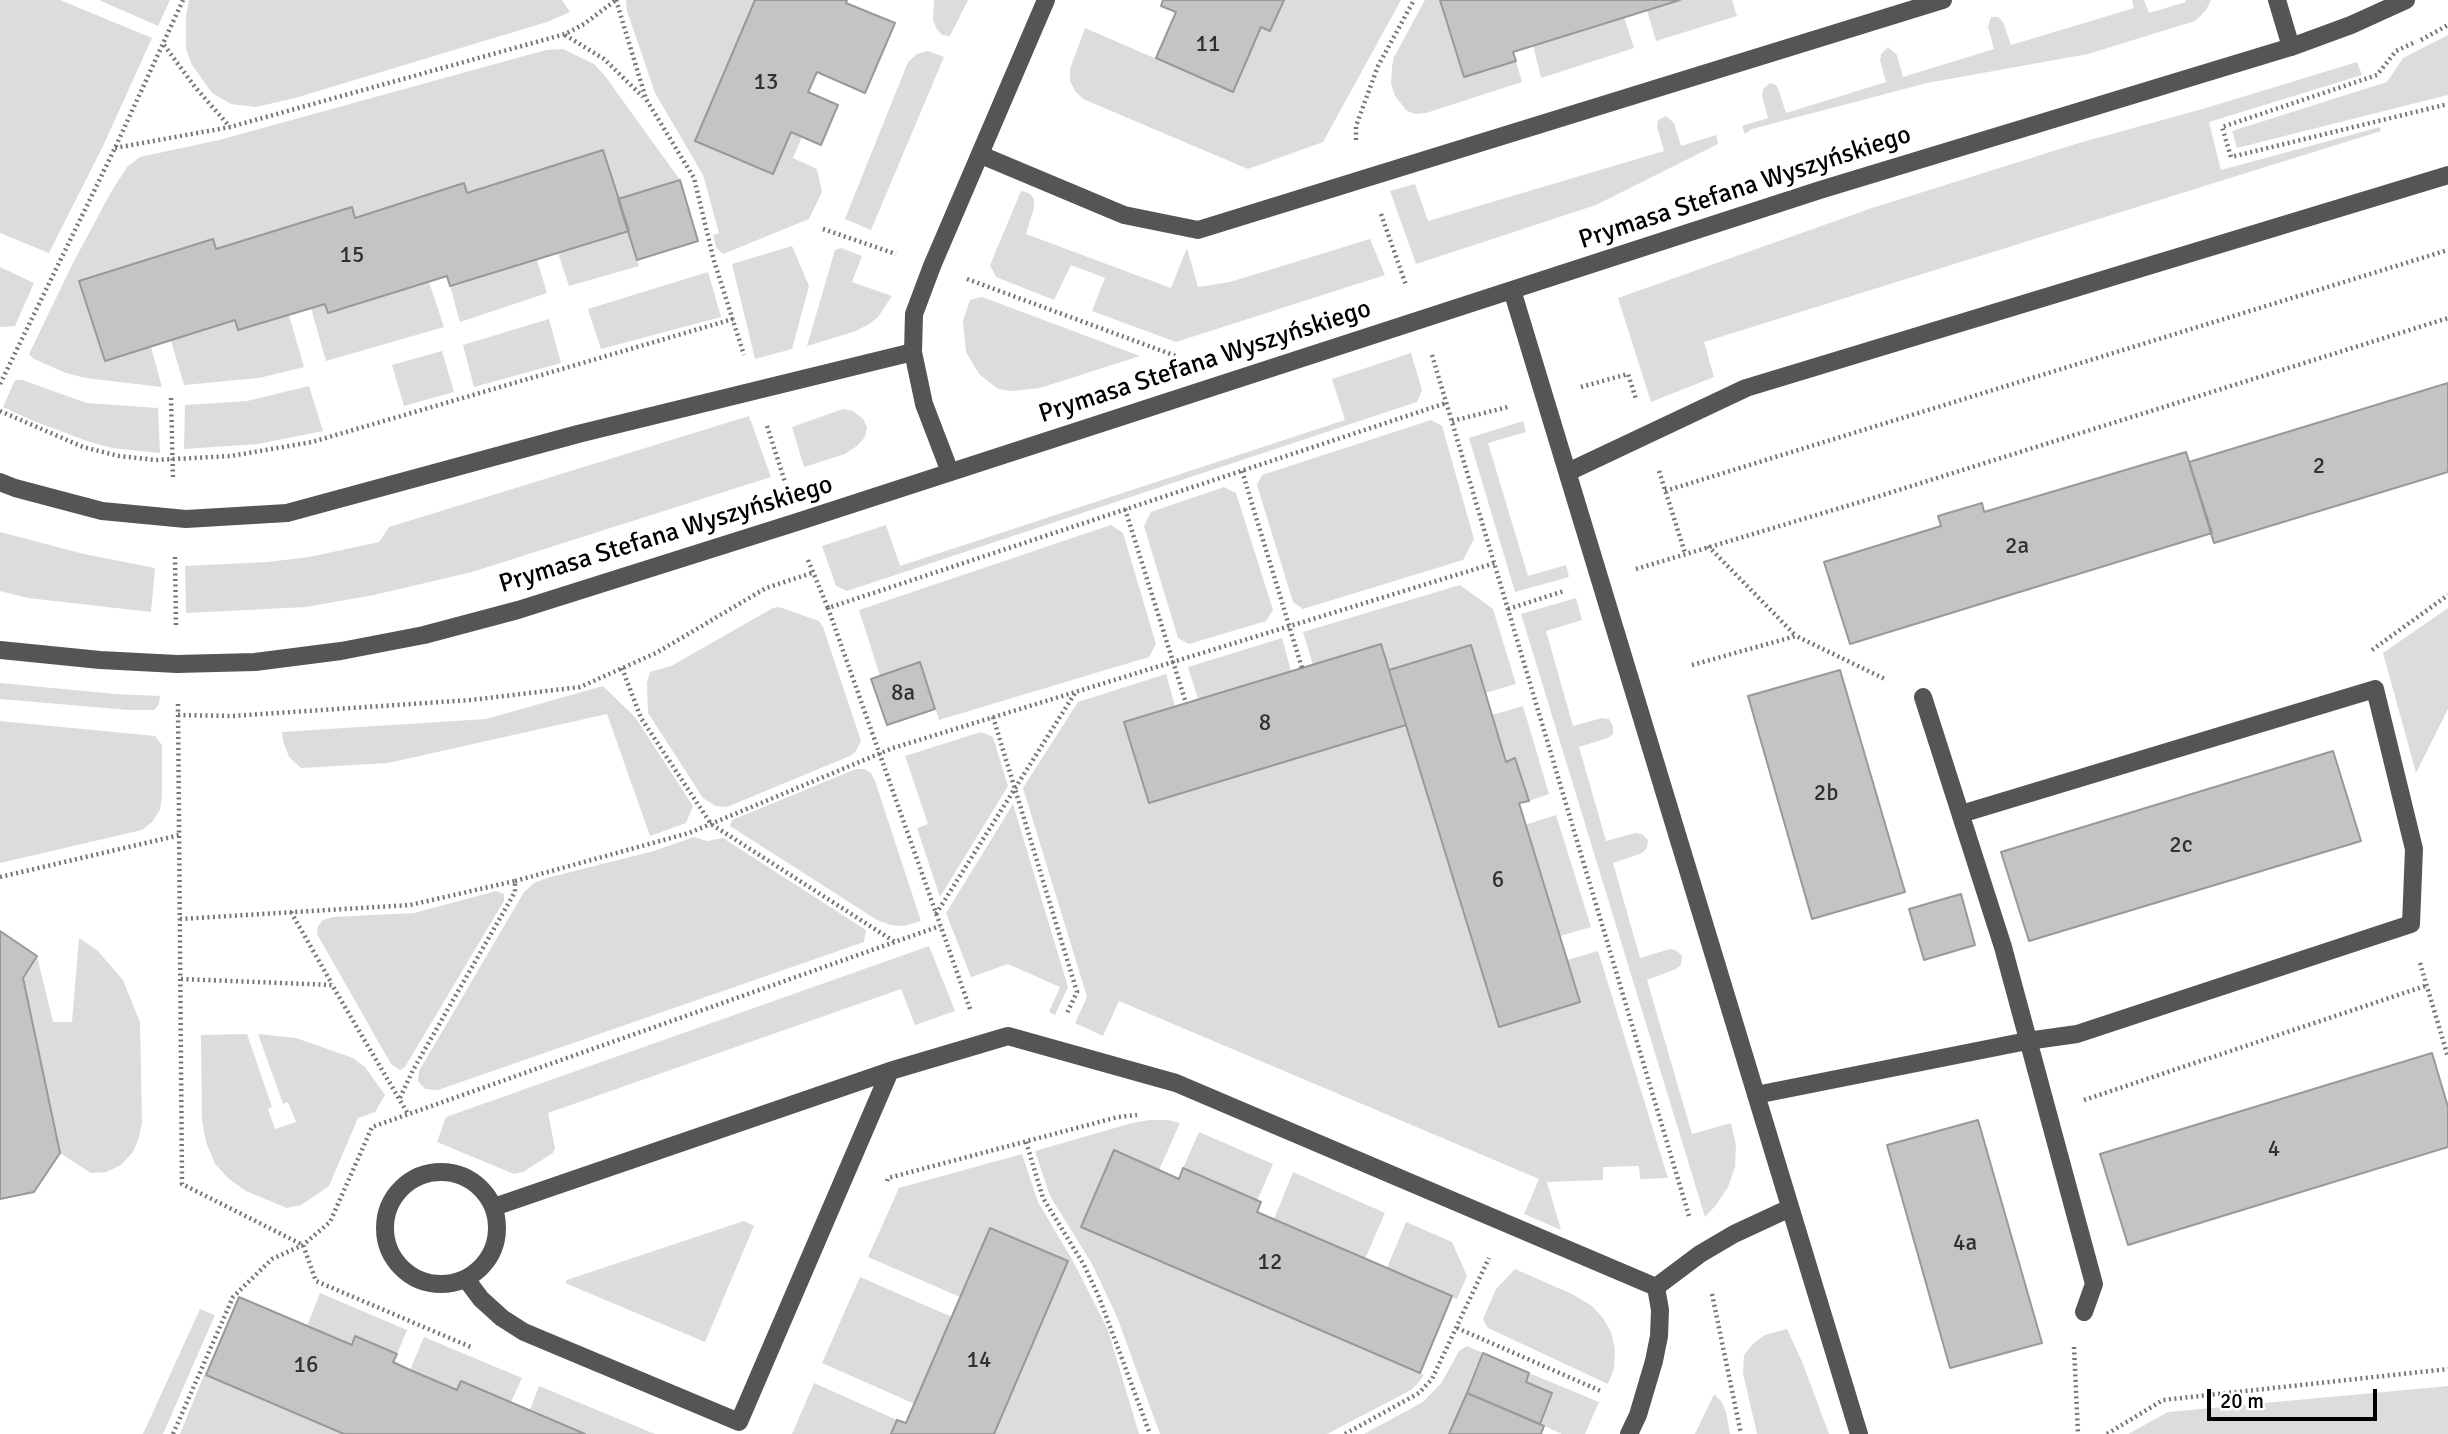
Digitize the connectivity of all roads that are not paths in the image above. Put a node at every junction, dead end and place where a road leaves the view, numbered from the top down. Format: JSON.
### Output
{"nodes":[{"id":1,"x":1046,"y":0,"type":"edge"},
{"id":2,"x":1943,"y":0,"type":"edge"},
{"id":3,"x":2277,"y":0,"type":"edge"},
{"id":4,"x":2406,"y":0,"type":"edge"},
{"id":5,"x":2291,"y":47,"type":"junction"},
{"id":6,"x":981,"y":155,"type":"junction"},
{"id":7,"x":2448,"y":174,"type":"edge"},
{"id":8,"x":1512,"y":290,"type":"junction"},
{"id":9,"x":913,"y":352,"type":"junction"},
{"id":10,"x":950,"y":472,"type":"junction"},
{"id":11,"x":1569,"y":472,"type":"junction"},
{"id":12,"x":0,"y":482,"type":"edge"},
{"id":13,"x":0,"y":650,"type":"edge"},
{"id":14,"x":1923,"y":697,"type":"road end"},
{"id":15,"x":1961,"y":814,"type":"junction"},
{"id":16,"x":2026,"y":1041,"type":"junction"},
{"id":17,"x":890,"y":1071,"type":"junction"},
{"id":18,"x":1756,"y":1095,"type":"junction"},
{"id":19,"x":494,"y":1207,"type":"junction"},
{"id":20,"x":1790,"y":1208,"type":"junction"},
{"id":21,"x":466,"y":1279,"type":"junction"},
{"id":22,"x":1656,"y":1287,"type":"junction"},
{"id":23,"x":2084,"y":1311,"type":"road end"},
{"id":24,"x":1629,"y":1434,"type":"edge"},
{"id":25,"x":1859,"y":1434,"type":"edge"}],
"edges":[{"from":1,"to":6,"type":"street"},
{"from":2,"to":6,"type":"street"},
{"from":3,"to":5,"type":"street"},
{"from":4,"to":5,"type":"street","name":"Prymasa Stefana Wyszyńskiego"},
{"from":5,"to":8,"type":"street","name":"Prymasa Stefana Wyszyńskiego"},
{"from":6,"to":9,"type":"street"},
{"from":7,"to":11,"type":"street"},
{"from":8,"to":10,"type":"street","name":"Prymasa Stefana Wyszyńskiego"},
{"from":8,"to":11,"type":"street"},
{"from":9,"to":10,"type":"street"},
{"from":9,"to":12,"type":"street"},
{"from":10,"to":13,"type":"street","name":"Prymasa Stefana Wyszyńskiego"},
{"from":11,"to":18,"type":"street"},
{"from":14,"to":15,"type":"street"},
{"from":15,"to":16,"type":"street"},
{"from":15,"to":16,"type":"street"},
{"from":16,"to":18,"type":"street"},
{"from":16,"to":23,"type":"street"},
{"from":17,"to":19,"type":"street"},
{"from":17,"to":21,"type":"street"},
{"from":17,"to":22,"type":"street"},
{"from":18,"to":20,"type":"street"},
{"from":19,"to":21,"type":"street"},
{"from":19,"to":21,"type":"street"},
{"from":20,"to":22,"type":"street"},
{"from":20,"to":25,"type":"street"},
{"from":22,"to":24,"type":"street"}]}
